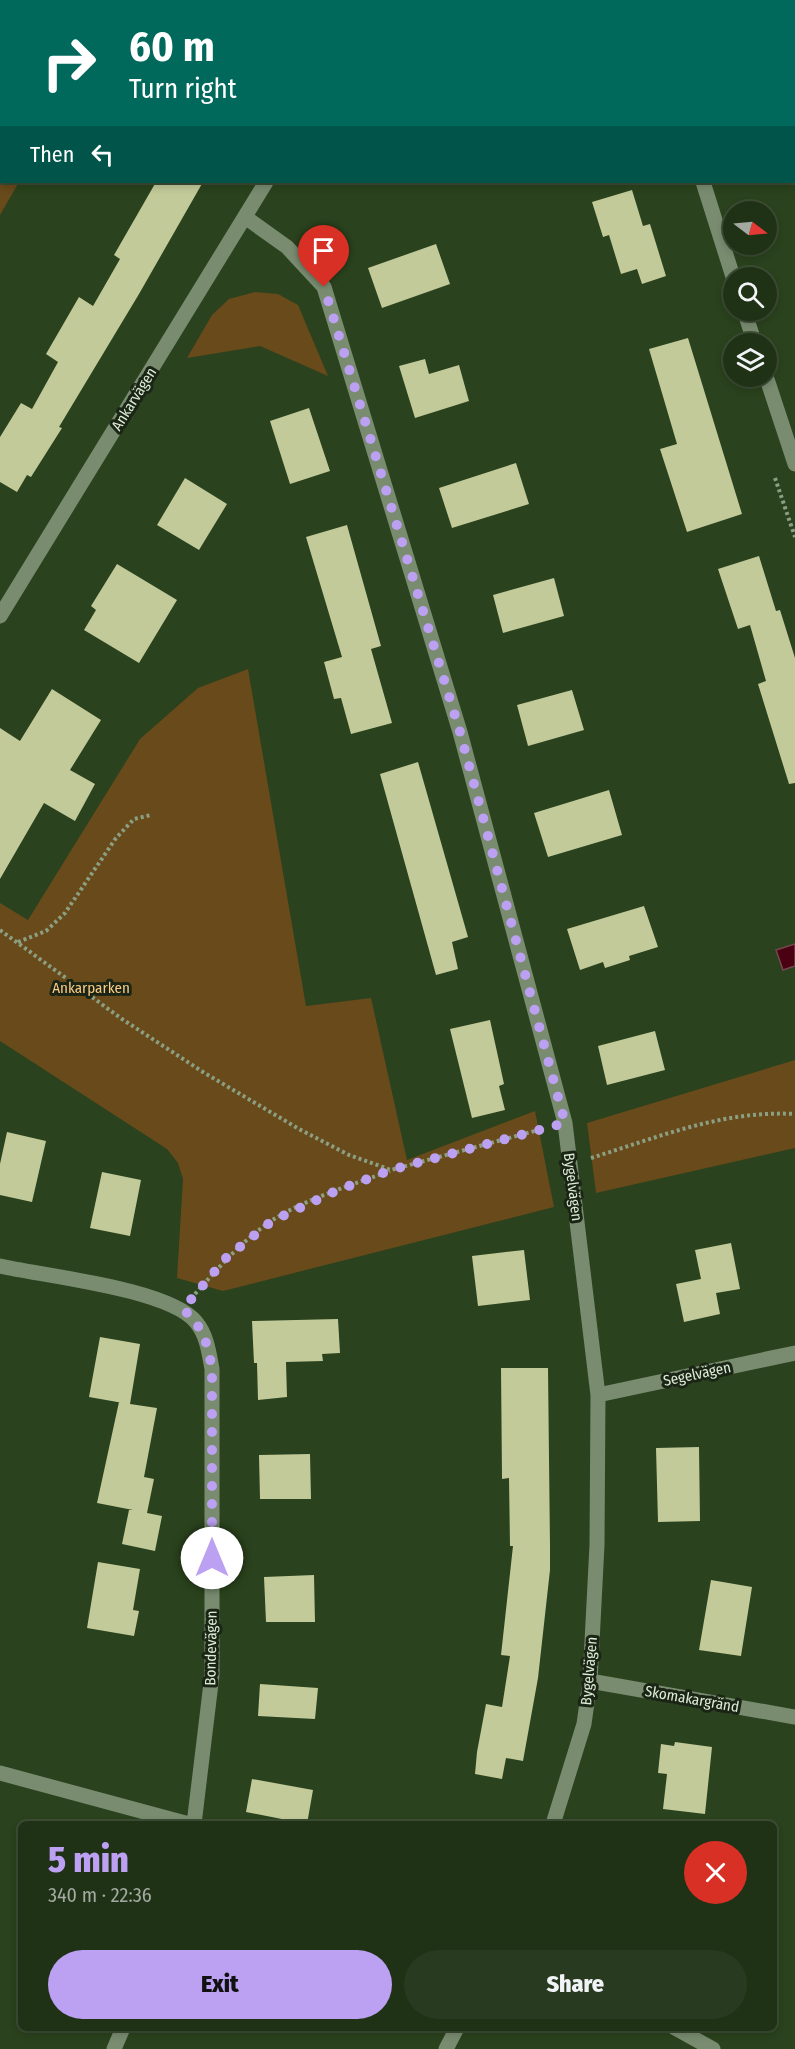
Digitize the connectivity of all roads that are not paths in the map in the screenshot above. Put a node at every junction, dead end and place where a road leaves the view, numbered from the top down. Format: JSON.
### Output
{"nodes":[{"id":1,"x":265,"y":183,"type":"edge"},
{"id":2,"x":703,"y":183,"type":"edge"},
{"id":3,"x":245,"y":218,"type":"junction"},
{"id":4,"x":730,"y":267,"type":"edge"},
{"id":5,"x":770,"y":387,"type":"edge"},
{"id":6,"x":795,"y":464,"type":"edge"},
{"id":7,"x":0,"y":616,"type":"edge"},
{"id":8,"x":0,"y":1266,"type":"edge"},
{"id":9,"x":795,"y":1353,"type":"edge"},
{"id":10,"x":598,"y":1395,"type":"junction"},
{"id":11,"x":590,"y":1681,"type":"junction"},
{"id":12,"x":795,"y":1717,"type":"edge"},
{"id":13,"x":0,"y":1773,"type":"edge"},
{"id":14,"x":178,"y":1821,"type":"edge"},
{"id":15,"x":194,"y":1821,"type":"edge"},
{"id":16,"x":555,"y":1821,"type":"edge"},
{"id":17,"x":122,"y":2031,"type":"edge"},
{"id":18,"x":455,"y":2031,"type":"edge"},
{"id":19,"x":680,"y":2031,"type":"edge"},
{"id":20,"x":114,"y":2049,"type":"edge"},
{"id":21,"x":446,"y":2049,"type":"edge"},
{"id":22,"x":713,"y":2049,"type":"edge"}],
"edges":[{"from":1,"to":3,"type":"street","name":"Ankarvägen"},
{"from":2,"to":4,"type":"street"},
{"from":3,"to":7,"type":"street","name":"Ankarvägen"},
{"from":3,"to":10,"type":"street","name":"Bygelvägen"},
{"from":5,"to":6,"type":"street"},
{"from":8,"to":15,"type":"street","name":"Bondevägen"},
{"from":9,"to":10,"type":"street","name":"Segelvägen"},
{"from":10,"to":11,"type":"street","name":"Bygelvägen"},
{"from":11,"to":12,"type":"street","name":"Skomakargränd"},
{"from":11,"to":16,"type":"street","name":"Bygelvägen"},
{"from":13,"to":14,"type":"street"},
{"from":17,"to":20,"type":"street"},
{"from":18,"to":21,"type":"street"},
{"from":19,"to":22,"type":"street"}]}
